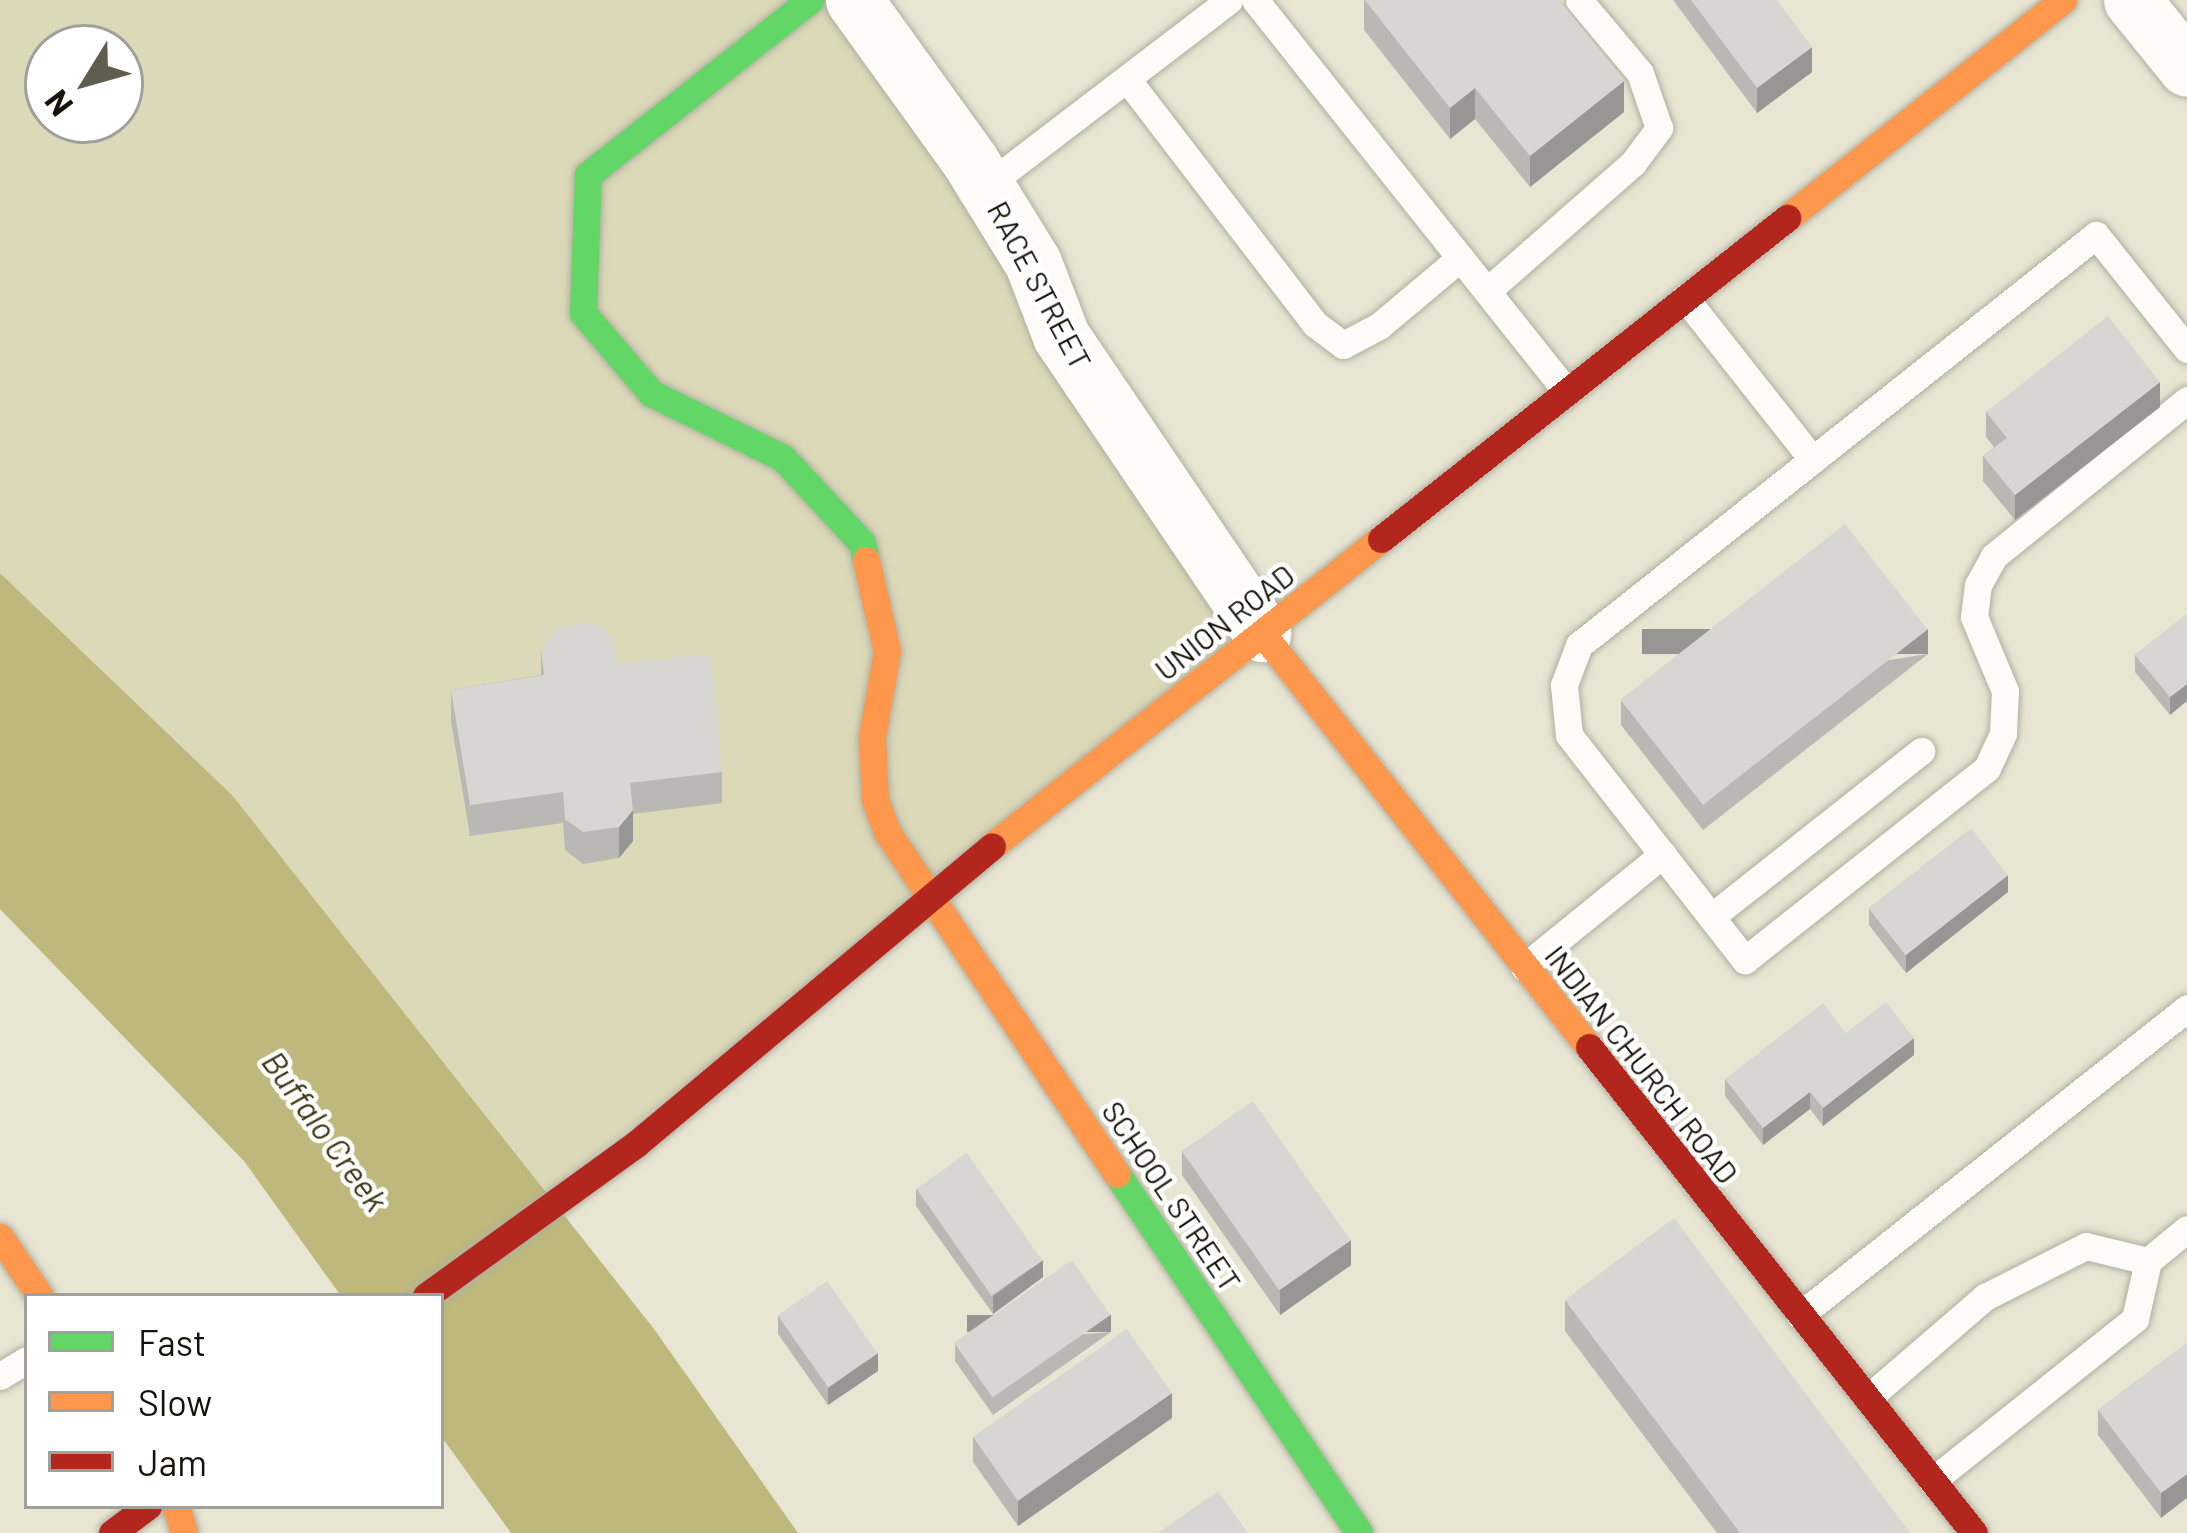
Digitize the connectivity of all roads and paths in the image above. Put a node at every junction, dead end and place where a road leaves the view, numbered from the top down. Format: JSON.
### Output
{"nodes":[{"id":1,"x":810,"y":0,"type":"edge"},
{"id":2,"x":854,"y":0,"type":"edge"},
{"id":3,"x":1229,"y":0,"type":"edge"},
{"id":4,"x":1255,"y":0,"type":"edge"},
{"id":5,"x":1579,"y":0,"type":"edge"},
{"id":6,"x":2063,"y":0,"type":"edge"},
{"id":7,"x":2132,"y":0,"type":"edge"},
{"id":8,"x":2187,"y":68,"type":"edge"},
{"id":9,"x":1126,"y":79,"type":"junction"},
{"id":10,"x":986,"y":187,"type":"junction"},
{"id":11,"x":1460,"y":258,"type":"junction"},
{"id":12,"x":1487,"y":291,"type":"junction"},
{"id":13,"x":1685,"y":298,"type":"junction"},
{"id":14,"x":2187,"y":350,"type":"edge"},
{"id":15,"x":1567,"y":392,"type":"junction"},
{"id":16,"x":2187,"y":400,"type":"edge"},
{"id":17,"x":1813,"y":460,"type":"junction"},
{"id":18,"x":1262,"y":633,"type":"junction"},
{"id":19,"x":1921,"y":751,"type":"dead end"},
{"id":20,"x":1664,"y":854,"type":"junction"},
{"id":21,"x":930,"y":895,"type":"junction"},
{"id":22,"x":1712,"y":916,"type":"junction"},
{"id":23,"x":1524,"y":967,"type":"junction"},
{"id":24,"x":2187,"y":1008,"type":"edge"},
{"id":25,"x":2187,"y":1229,"type":"edge"},
{"id":26,"x":0,"y":1237,"type":"edge"},
{"id":27,"x":2149,"y":1261,"type":"junction"},
{"id":28,"x":38,"y":1293,"type":"edge"},
{"id":29,"x":430,"y":1293,"type":"edge"},
{"id":30,"x":1799,"y":1316,"type":"junction"},
{"id":31,"x":1866,"y":1400,"type":"junction"},
{"id":32,"x":1932,"y":1481,"type":"junction"},
{"id":33,"x":144,"y":1509,"type":"edge"},
{"id":34,"x":112,"y":1533,"type":"edge"},
{"id":35,"x":1359,"y":1533,"type":"edge"},
{"id":36,"x":1974,"y":1533,"type":"edge"}],
"edges":[{"from":1,"to":21,"type":"street","name":"SCHOOL STREET"},
{"from":2,"to":10,"type":"street","name":"RACE STREET"},
{"from":3,"to":9,"type":"lane"},
{"from":4,"to":11,"type":"lane"},
{"from":5,"to":12,"type":"lane"},
{"from":6,"to":13,"type":"street","name":"UNION ROAD"},
{"from":7,"to":8,"type":"street"},
{"from":9,"to":10,"type":"lane"},
{"from":9,"to":11,"type":"lane"},
{"from":10,"to":18,"type":"street","name":"RACE STREET"},
{"from":11,"to":12,"type":"lane"},
{"from":12,"to":15,"type":"lane"},
{"from":13,"to":15,"type":"street","name":"UNION ROAD"},
{"from":13,"to":17,"type":"lane"},
{"from":14,"to":17,"type":"lane"},
{"from":15,"to":18,"type":"street","name":"UNION ROAD"},
{"from":16,"to":22,"type":"lane"},
{"from":17,"to":20,"type":"lane"},
{"from":18,"to":21,"type":"street","name":"UNION ROAD"},
{"from":18,"to":23,"type":"street","name":"INDIAN CHURCH ROAD"},
{"from":19,"to":22,"type":"lane"},
{"from":20,"to":22,"type":"lane"},
{"from":20,"to":23,"type":"lane"},
{"from":21,"to":29,"type":"street","name":"UNION ROAD"},
{"from":21,"to":35,"type":"street","name":"SCHOOL STREET"},
{"from":23,"to":30,"type":"street","name":"INDIAN CHURCH ROAD"},
{"from":24,"to":30,"type":"lane"},
{"from":25,"to":27,"type":"lane"},
{"from":26,"to":28,"type":"street"},
{"from":27,"to":31,"type":"lane"},
{"from":27,"to":32,"type":"lane"},
{"from":30,"to":31,"type":"street","name":"INDIAN CHURCH ROAD"},
{"from":31,"to":32,"type":"street","name":"INDIAN CHURCH ROAD"},
{"from":32,"to":36,"type":"street","name":"INDIAN CHURCH ROAD"},
{"from":33,"to":34,"type":"street"}]}
